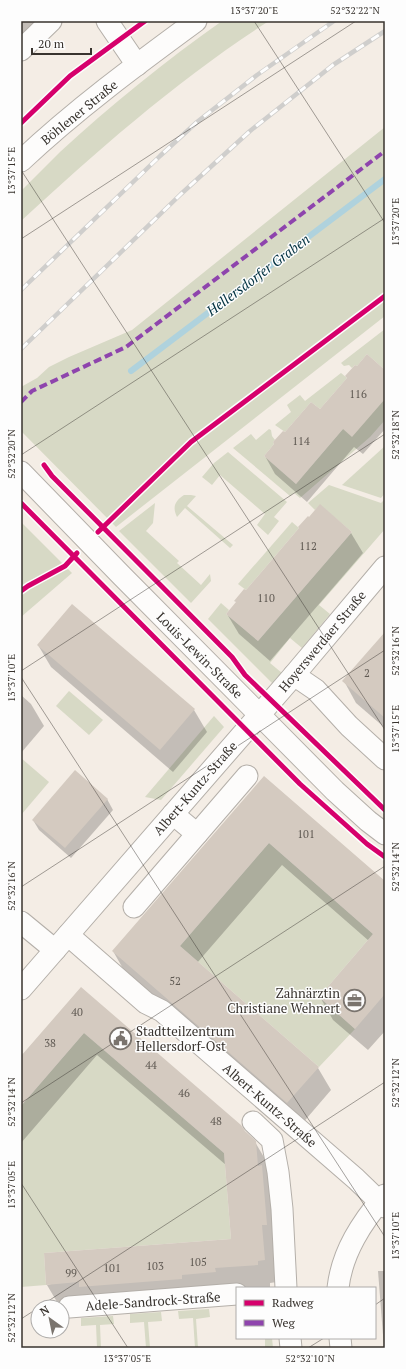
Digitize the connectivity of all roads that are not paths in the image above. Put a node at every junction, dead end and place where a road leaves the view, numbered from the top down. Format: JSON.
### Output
{"nodes":[{"id":1,"x":51,"y":21,"type":"edge"},
{"id":2,"x":107,"y":21,"type":"edge"},
{"id":3,"x":196,"y":21,"type":"edge"},
{"id":4,"x":21,"y":50,"type":"edge"},
{"id":5,"x":137,"y":65,"type":"junction"},
{"id":6,"x":21,"y":161,"type":"edge"},
{"id":7,"x":21,"y":472,"type":"edge"},
{"id":8,"x":385,"y":567,"type":"edge"},
{"id":9,"x":294,"y":675,"type":"junction"},
{"id":10,"x":259,"y":714,"type":"junction"},
{"id":11,"x":385,"y":759,"type":"edge"},
{"id":12,"x":247,"y":776,"type":"dead end"},
{"id":13,"x":173,"y":814,"type":"junction"},
{"id":14,"x":197,"y":834,"type":"junction"},
{"id":15,"x":385,"y":834,"type":"edge"},
{"id":16,"x":134,"y":906,"type":"dead end"},
{"id":17,"x":21,"y":922,"type":"edge"},
{"id":18,"x":68,"y":935,"type":"junction"},
{"id":19,"x":55,"y":950,"type":"junction"},
{"id":20,"x":21,"y":989,"type":"edge"},
{"id":21,"x":253,"y":1122,"type":"dead end"},
{"id":22,"x":383,"y":1201,"type":"edge"},
{"id":23,"x":286,"y":1287,"type":"edge"},
{"id":24,"x":338,"y":1287,"type":"edge"},
{"id":25,"x":236,"y":1294,"type":"edge"},
{"id":26,"x":70,"y":1307,"type":"edge"}],
"edges":[{"from":1,"to":4,"type":"street"},
{"from":2,"to":5,"type":"street"},
{"from":3,"to":5,"type":"street","name":"Böhlener Straße"},
{"from":5,"to":6,"type":"street","name":"Böhlener Straße"},
{"from":7,"to":10,"type":"street","name":"Louis-Lewin-Straße"},
{"from":8,"to":9,"type":"street","name":"Hoyerswerdaer Straße"},
{"from":9,"to":10,"type":"street","name":"Hoyerswerdaer Straße"},
{"from":9,"to":11,"type":"street"},
{"from":10,"to":13,"type":"street","name":"Albert-Kuntz-Straße"},
{"from":10,"to":15,"type":"street","name":"Louis-Lewin-Straße"},
{"from":12,"to":14,"type":"street"},
{"from":13,"to":14,"type":"street"},
{"from":13,"to":18,"type":"street","name":"Albert-Kuntz-Straße"},
{"from":14,"to":16,"type":"street"},
{"from":17,"to":19,"type":"street"},
{"from":18,"to":19,"type":"street","name":"Albert-Kuntz-Straße"},
{"from":18,"to":22,"type":"street","name":"Albert-Kuntz-Straße"},
{"from":19,"to":20,"type":"street","name":"Albert-Kuntz-Straße"},
{"from":21,"to":23,"type":"street"},
{"from":22,"to":24,"type":"street"},
{"from":25,"to":26,"type":"street","name":"Adele-Sandrock-Straße"}]}
